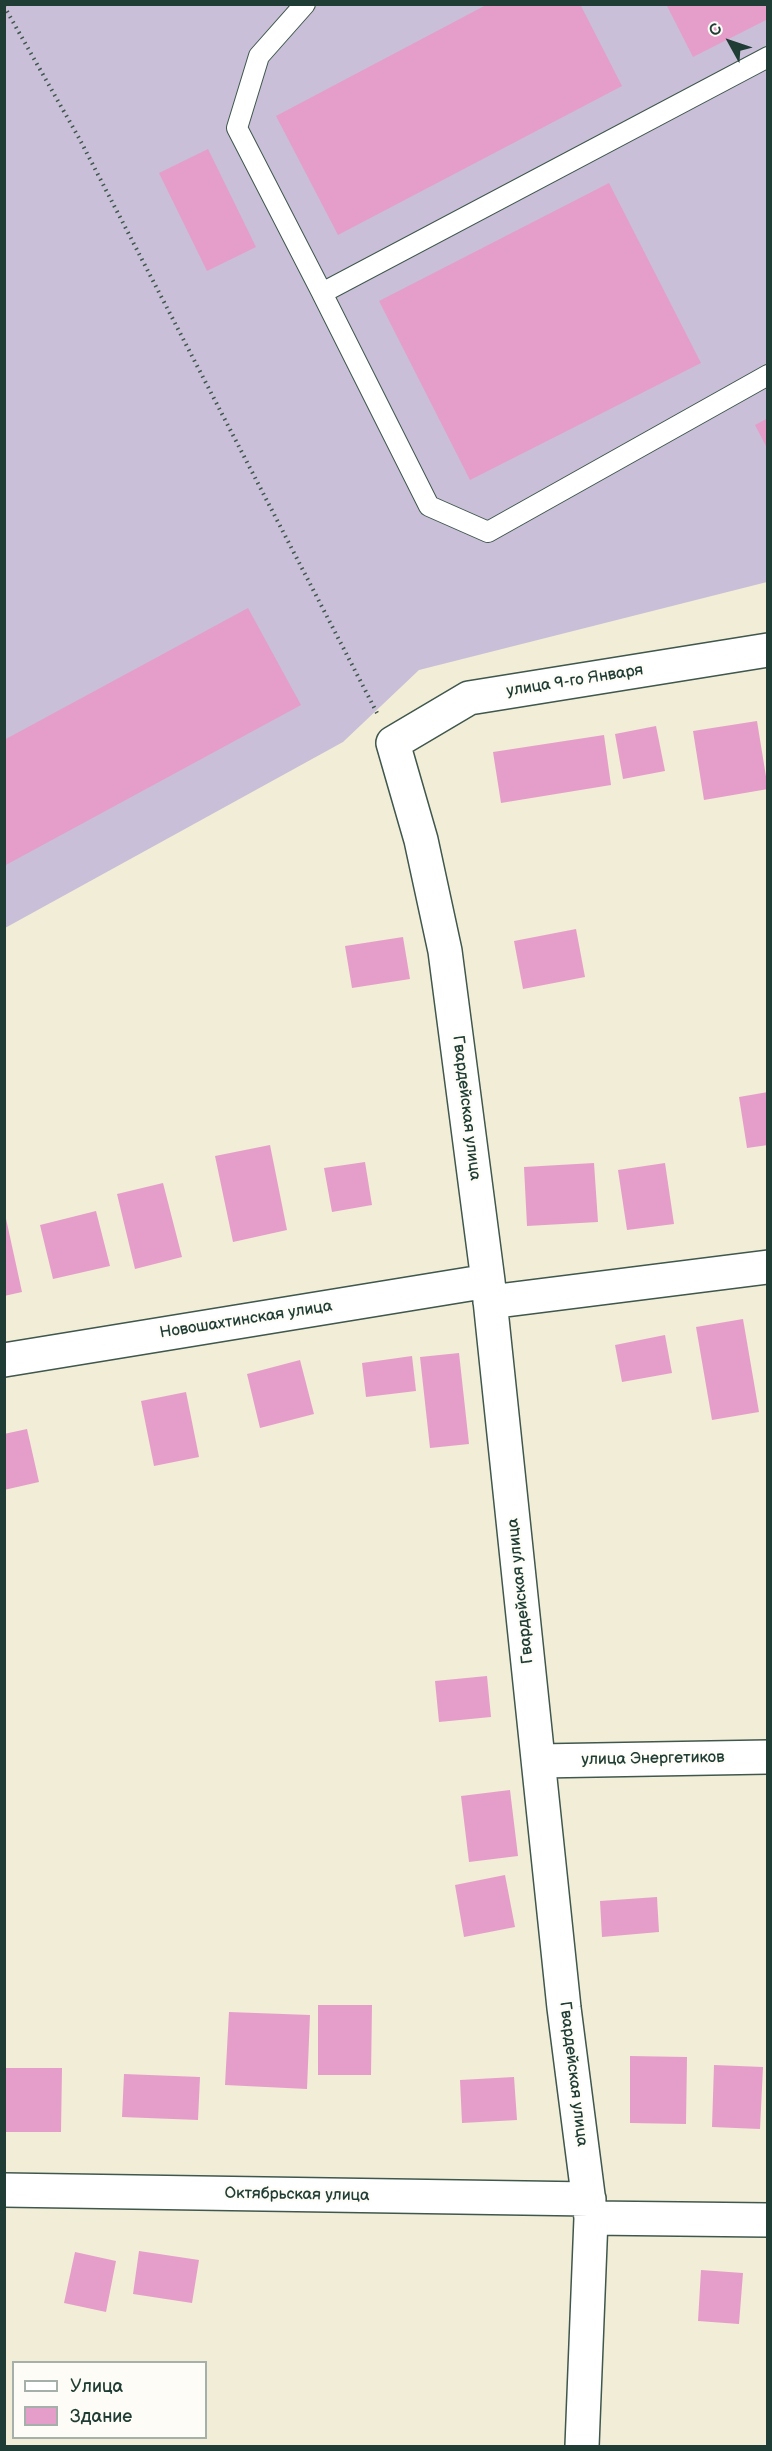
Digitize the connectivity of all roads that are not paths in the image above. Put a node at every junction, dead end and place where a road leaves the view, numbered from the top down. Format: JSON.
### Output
{"nodes":[{"id":1,"x":305,"y":4,"type":"edge"},
{"id":2,"x":768,"y":57,"type":"edge"},
{"id":3,"x":322,"y":293,"type":"junction"},
{"id":4,"x":768,"y":375,"type":"edge"},
{"id":5,"x":768,"y":650,"type":"edge"},
{"id":6,"x":393,"y":743,"type":"joint"},
{"id":7,"x":768,"y":1266,"type":"edge"},
{"id":8,"x":489,"y":1292,"type":"junction"},
{"id":9,"x":4,"y":1360,"type":"edge"},
{"id":10,"x":768,"y":1757,"type":"edge"},
{"id":11,"x":539,"y":1761,"type":"junction"},
{"id":12,"x":4,"y":2190,"type":"edge"},
{"id":13,"x":590,"y":2209,"type":"junction"},
{"id":14,"x":768,"y":2220,"type":"edge"},
{"id":15,"x":582,"y":2446,"type":"edge"}],
"edges":[{"from":1,"to":3,"type":"lane"},
{"from":2,"to":3,"type":"lane"},
{"from":3,"to":4,"type":"lane"},
{"from":5,"to":6,"type":"street","name":"улица 9-го Января"},
{"from":6,"to":8,"type":"street","name":"Гвардейская улица"},
{"from":7,"to":8,"type":"street","name":"Новошахтинская улица"},
{"from":8,"to":9,"type":"street","name":"Новошахтинская улица"},
{"from":8,"to":11,"type":"street","name":"Гвардейская улица"},
{"from":10,"to":11,"type":"street","name":"улица Энергетиков"},
{"from":11,"to":13,"type":"street","name":"Гвардейская улица"},
{"from":12,"to":13,"type":"street","name":"Октябрьская улица"},
{"from":13,"to":14,"type":"street","name":"Октябрьская улица"},
{"from":13,"to":15,"type":"street","name":"Гвардейская улица"}]}
